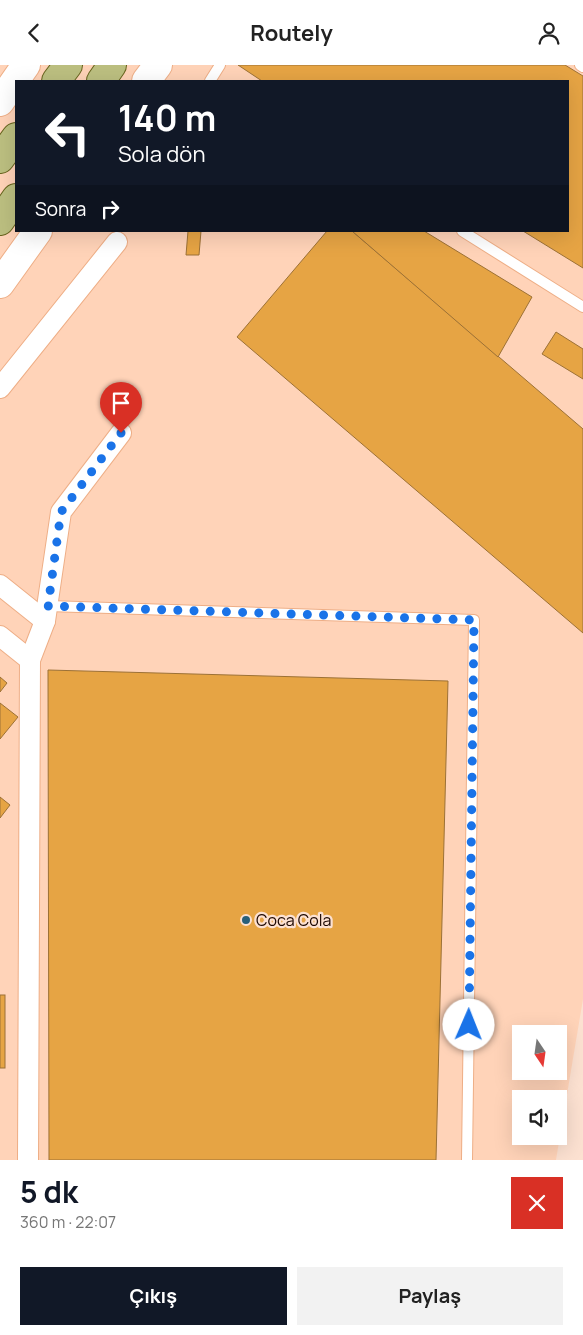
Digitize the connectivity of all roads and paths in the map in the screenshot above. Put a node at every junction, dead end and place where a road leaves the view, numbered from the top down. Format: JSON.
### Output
{"nodes":[{"id":1,"x":26,"y":65,"type":"edge"},
{"id":2,"x":68,"y":65,"type":"edge"},
{"id":3,"x":112,"y":65,"type":"edge"},
{"id":4,"x":220,"y":65,"type":"edge"},
{"id":5,"x":580,"y":65,"type":"edge"},
{"id":6,"x":583,"y":67,"type":"edge"},
{"id":7,"x":57,"y":80,"type":"edge"},
{"id":8,"x":102,"y":80,"type":"edge"},
{"id":9,"x":211,"y":80,"type":"edge"},
{"id":10,"x":2,"y":95,"type":"edge"},
{"id":11,"x":15,"y":138,"type":"edge"},
{"id":12,"x":0,"y":159,"type":"edge"},
{"id":13,"x":15,"y":199,"type":"edge"},
{"id":14,"x":0,"y":221,"type":"edge"},
{"id":15,"x":37,"y":232,"type":"edge"},
{"id":16,"x":464,"y":232,"type":"edge"},
{"id":17,"x":117,"y":242,"type":"dead end"},
{"id":18,"x":0,"y":285,"type":"edge"},
{"id":19,"x":583,"y":307,"type":"edge"},
{"id":20,"x":0,"y":388,"type":"edge"},
{"id":21,"x":121,"y":433,"type":"dead end"},
{"id":22,"x":0,"y":585,"type":"edge"},
{"id":23,"x":46,"y":614,"type":"junction"},
{"id":24,"x":0,"y":636,"type":"edge"},
{"id":25,"x":30,"y":659,"type":"junction"},
{"id":26,"x":28,"y":1160,"type":"edge"},
{"id":27,"x":467,"y":1160,"type":"edge"}],
"edges":[{"from":1,"to":10,"type":"main road"},
{"from":2,"to":7,"type":"main road"},
{"from":3,"to":8,"type":"main road"},
{"from":4,"to":9,"type":"lane"},
{"from":5,"to":6,"type":"lane"},
{"from":11,"to":12,"type":"main road"},
{"from":13,"to":14,"type":"main road"},
{"from":15,"to":18,"type":"main road"},
{"from":16,"to":19,"type":"lane"},
{"from":17,"to":20,"type":"street"},
{"from":21,"to":23,"type":"street"},
{"from":22,"to":23,"type":"street"},
{"from":23,"to":25,"type":"street"},
{"from":23,"to":27,"type":"lane"},
{"from":24,"to":25,"type":"street"},
{"from":25,"to":26,"type":"street"}]}
